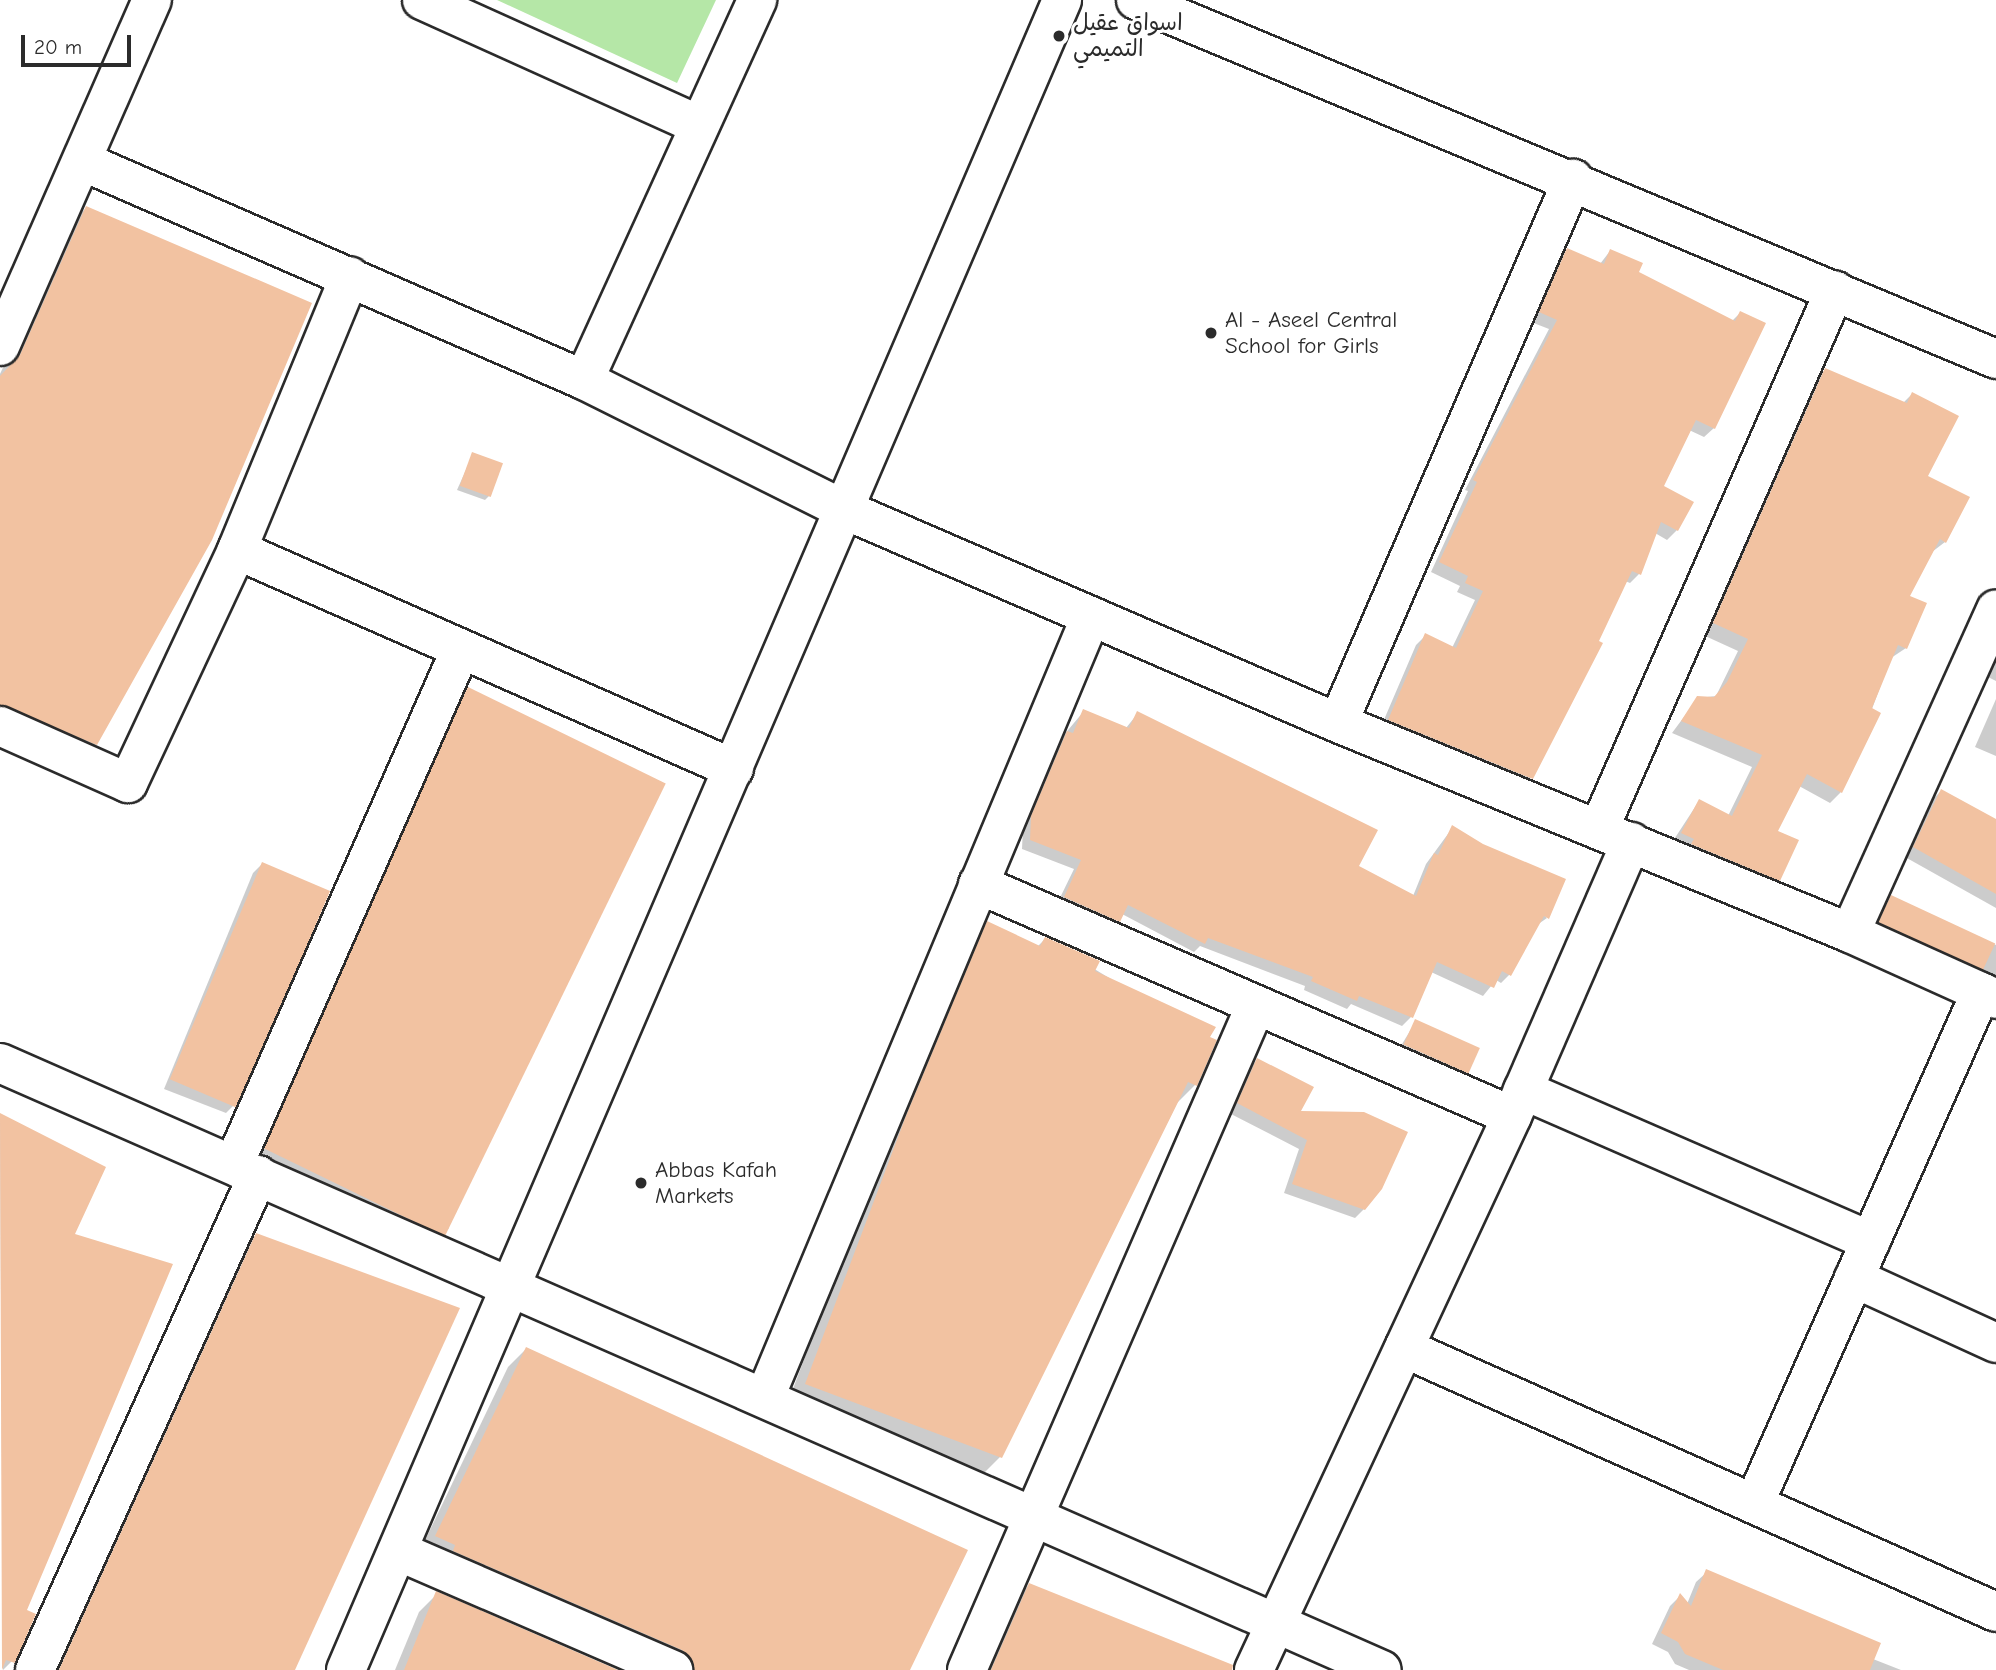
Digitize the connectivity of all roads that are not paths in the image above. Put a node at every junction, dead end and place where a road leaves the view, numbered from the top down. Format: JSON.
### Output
{"nodes":[{"id":1,"x":152,"y":0,"type":"edge"},
{"id":2,"x":422,"y":0,"type":"edge"},
{"id":3,"x":757,"y":0,"type":"edge"},
{"id":4,"x":1062,"y":0,"type":"edge"},
{"id":5,"x":1136,"y":0,"type":"edge"},
{"id":6,"x":464,"y":9,"type":"edge"},
{"id":7,"x":699,"y":125,"type":"junction"},
{"id":8,"x":82,"y":161,"type":"junction"},
{"id":9,"x":1573,"y":179,"type":"junction"},
{"id":10,"x":350,"y":276,"type":"junction"},
{"id":11,"x":1835,"y":290,"type":"junction"},
{"id":12,"x":0,"y":346,"type":"edge"},
{"id":13,"x":1996,"y":359,"type":"edge"},
{"id":14,"x":584,"y":380,"type":"junction"},
{"id":15,"x":843,"y":509,"type":"junction"},
{"id":16,"x":237,"y":550,"type":"junction"},
{"id":17,"x":1996,"y":609,"type":"edge"},
{"id":18,"x":1091,"y":616,"type":"junction"},
{"id":19,"x":460,"y":651,"type":"junction"},
{"id":20,"x":1338,"y":723,"type":"junction"},
{"id":21,"x":0,"y":726,"type":"edge"},
{"id":22,"x":734,"y":769,"type":"junction"},
{"id":23,"x":1615,"y":836,"type":"junction"},
{"id":24,"x":978,"y":884,"type":"junction"},
{"id":25,"x":1850,"y":933,"type":"junction"},
{"id":26,"x":1988,"y":995,"type":"edge"},
{"id":27,"x":1255,"y":1007,"type":"junction"},
{"id":28,"x":0,"y":1063,"type":"edge"},
{"id":29,"x":1518,"y":1103,"type":"junction"},
{"id":30,"x":246,"y":1170,"type":"junction"},
{"id":31,"x":1871,"y":1241,"type":"junction"},
{"id":32,"x":1854,"y":1278,"type":"junction"},
{"id":33,"x":514,"y":1287,"type":"junction"},
{"id":34,"x":1996,"y":1343,"type":"edge"},
{"id":35,"x":1404,"y":1348,"type":"junction"},
{"id":36,"x":765,"y":1397,"type":"junction"},
{"id":37,"x":1755,"y":1504,"type":"junction"},
{"id":38,"x":1032,"y":1514,"type":"junction"},
{"id":39,"x":398,"y":1551,"type":"junction"},
{"id":40,"x":1996,"y":1612,"type":"edge"},
{"id":41,"x":1276,"y":1621,"type":"junction"},
{"id":42,"x":35,"y":1670,"type":"edge"},
{"id":43,"x":346,"y":1670,"type":"edge"},
{"id":44,"x":673,"y":1670,"type":"edge"},
{"id":45,"x":967,"y":1670,"type":"edge"},
{"id":46,"x":1254,"y":1670,"type":"edge"},
{"id":47,"x":1381,"y":1670,"type":"edge"}],
"edges":[{"from":1,"to":8,"type":"street"},
{"from":2,"to":6,"type":"street"},
{"from":3,"to":7,"type":"street"},
{"from":4,"to":15,"type":"street"},
{"from":5,"to":9,"type":"street"},
{"from":6,"to":7,"type":"street"},
{"from":7,"to":14,"type":"street"},
{"from":8,"to":10,"type":"street"},
{"from":8,"to":12,"type":"street"},
{"from":9,"to":11,"type":"street"},
{"from":9,"to":20,"type":"street"},
{"from":10,"to":14,"type":"street"},
{"from":10,"to":16,"type":"street"},
{"from":11,"to":13,"type":"street"},
{"from":11,"to":23,"type":"street"},
{"from":14,"to":15,"type":"street"},
{"from":15,"to":18,"type":"street"},
{"from":15,"to":22,"type":"street"},
{"from":16,"to":19,"type":"street"},
{"from":16,"to":21,"type":"street"},
{"from":17,"to":25,"type":"street"},
{"from":18,"to":20,"type":"street"},
{"from":18,"to":24,"type":"street"},
{"from":19,"to":22,"type":"street"},
{"from":19,"to":30,"type":"street"},
{"from":20,"to":23,"type":"street"},
{"from":22,"to":33,"type":"street"},
{"from":23,"to":25,"type":"street"},
{"from":23,"to":29,"type":"street"},
{"from":24,"to":27,"type":"street"},
{"from":24,"to":36,"type":"street"},
{"from":25,"to":26,"type":"street"},
{"from":26,"to":31,"type":"street"},
{"from":27,"to":29,"type":"street"},
{"from":27,"to":38,"type":"street"},
{"from":28,"to":30,"type":"street"},
{"from":29,"to":31,"type":"street"},
{"from":29,"to":35,"type":"street"},
{"from":30,"to":33,"type":"street"},
{"from":30,"to":42,"type":"street"},
{"from":31,"to":32,"type":"street"},
{"from":32,"to":34,"type":"street"},
{"from":32,"to":37,"type":"street"},
{"from":33,"to":36,"type":"street"},
{"from":33,"to":39,"type":"street"},
{"from":35,"to":37,"type":"street"},
{"from":35,"to":41,"type":"street"},
{"from":36,"to":38,"type":"street"},
{"from":37,"to":40,"type":"street"},
{"from":38,"to":41,"type":"street"},
{"from":38,"to":45,"type":"street"},
{"from":39,"to":43,"type":"street"},
{"from":39,"to":44,"type":"street"},
{"from":41,"to":46,"type":"street"},
{"from":41,"to":47,"type":"street"}]}
